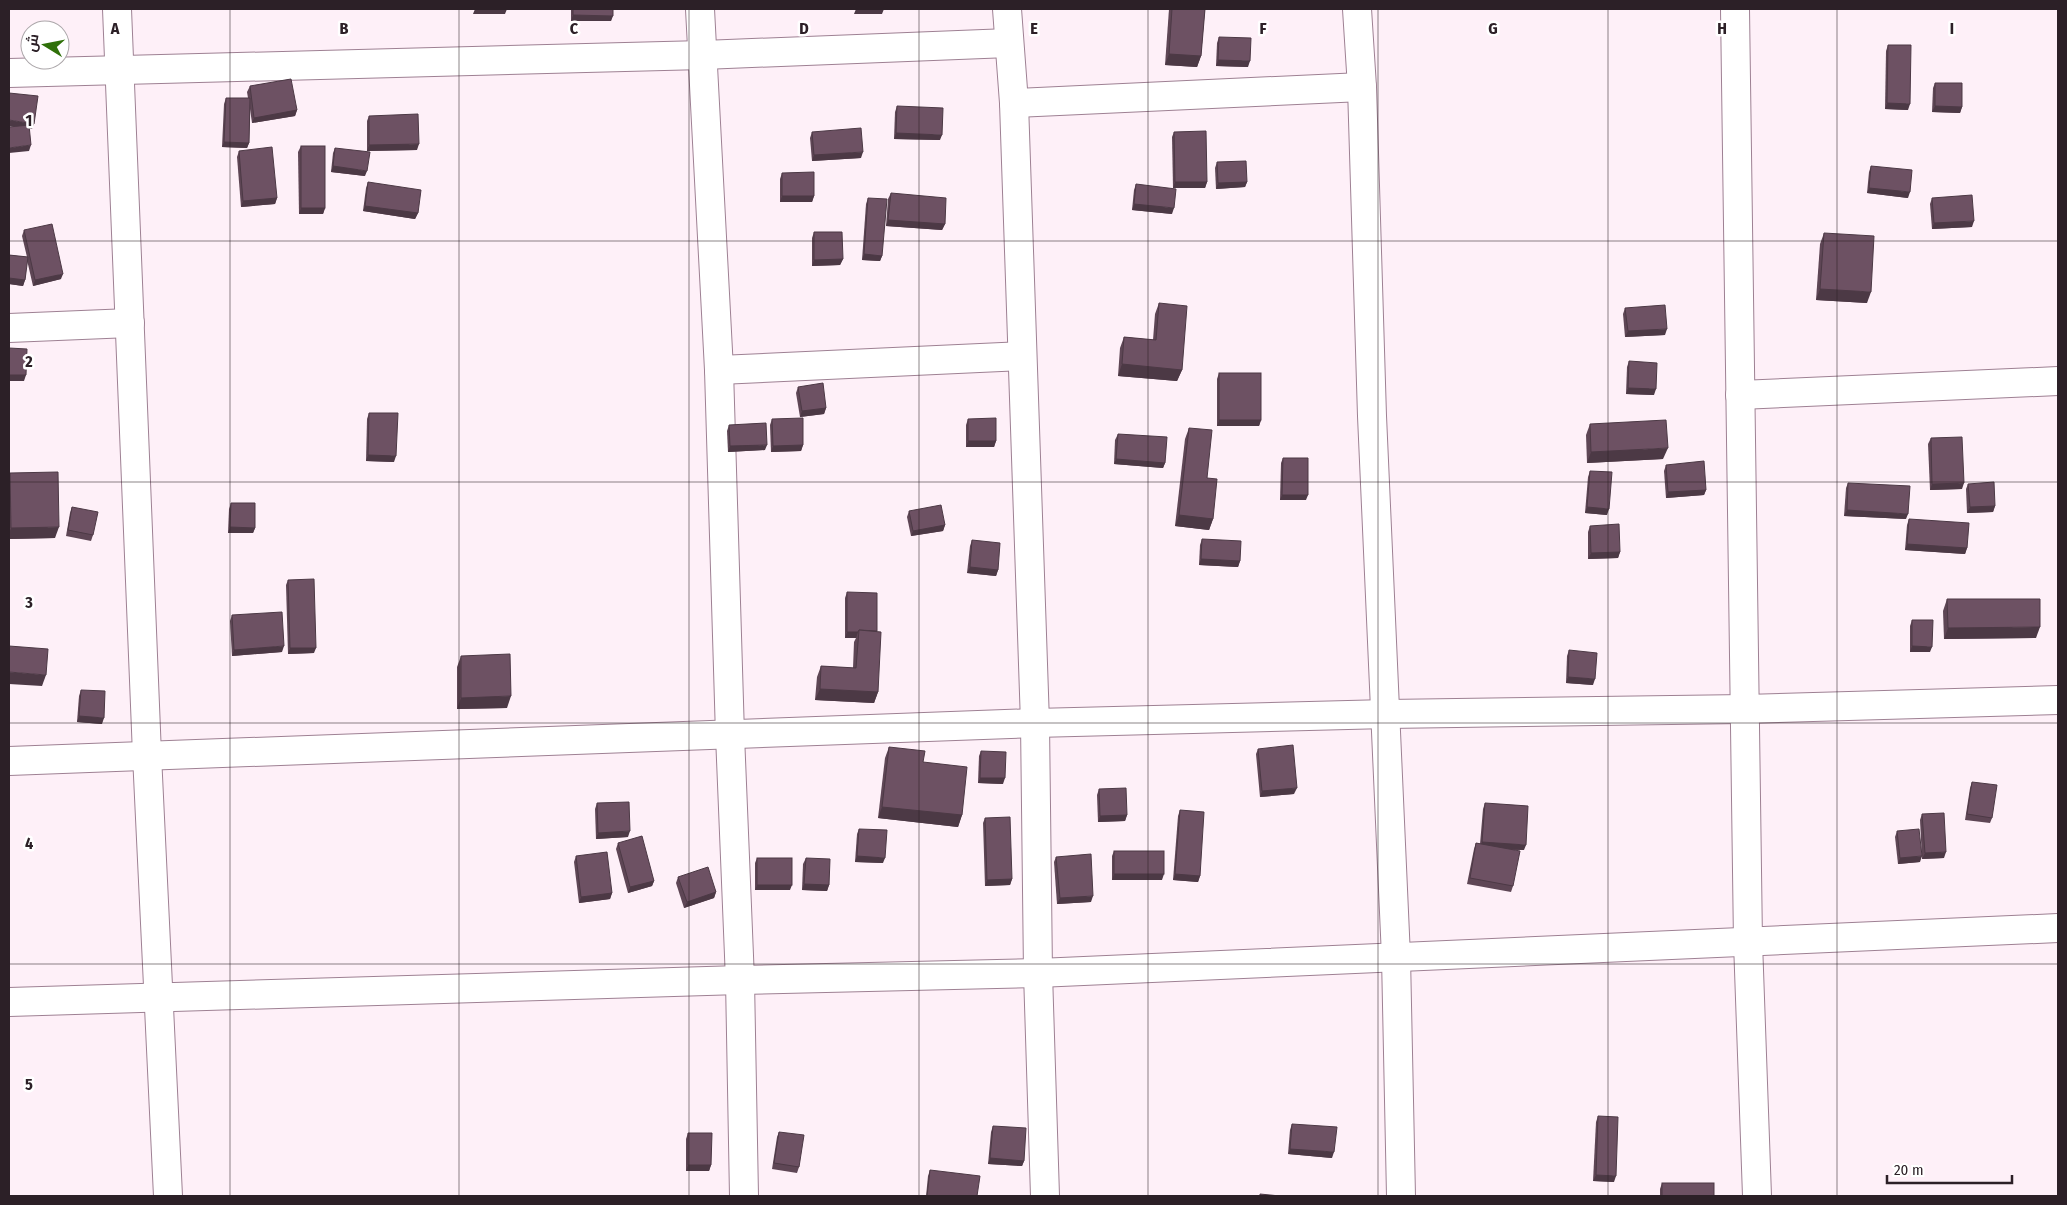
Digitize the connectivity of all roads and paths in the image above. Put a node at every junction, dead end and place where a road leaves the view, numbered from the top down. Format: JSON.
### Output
{"nodes":[{"id":1,"x":117,"y":9,"type":"edge"},
{"id":2,"x":700,"y":9,"type":"edge"},
{"id":3,"x":1007,"y":9,"type":"edge"},
{"id":4,"x":1357,"y":9,"type":"edge"},
{"id":5,"x":1735,"y":9,"type":"edge"},
{"id":6,"x":1009,"y":43,"type":"junction"},
{"id":7,"x":703,"y":55,"type":"junction"},
{"id":8,"x":120,"y":71,"type":"junction"},
{"id":9,"x":9,"y":73,"type":"edge"},
{"id":10,"x":1362,"y":87,"type":"junction"},
{"id":11,"x":1014,"y":103,"type":"junction"},
{"id":12,"x":130,"y":323,"type":"junction"},
{"id":13,"x":9,"y":328,"type":"edge"},
{"id":14,"x":1022,"y":356,"type":"junction"},
{"id":15,"x":719,"y":370,"type":"junction"},
{"id":16,"x":2058,"y":381,"type":"edge"},
{"id":17,"x":1740,"y":395,"type":"junction"},
{"id":18,"x":2058,"y":700,"type":"edge"},
{"id":19,"x":1745,"y":709,"type":"junction"},
{"id":20,"x":1387,"y":714,"type":"junction"},
{"id":21,"x":1035,"y":723,"type":"junction"},
{"id":22,"x":730,"y":735,"type":"junction"},
{"id":23,"x":147,"y":755,"type":"junction"},
{"id":24,"x":9,"y":761,"type":"edge"},
{"id":25,"x":2058,"y":928,"type":"edge"},
{"id":26,"x":1748,"y":942,"type":"junction"},
{"id":27,"x":1396,"y":957,"type":"junction"},
{"id":28,"x":1038,"y":973,"type":"junction"},
{"id":29,"x":740,"y":980,"type":"junction"},
{"id":30,"x":159,"y":999,"type":"junction"},
{"id":31,"x":9,"y":1002,"type":"edge"},
{"id":32,"x":168,"y":1196,"type":"edge"},
{"id":33,"x":744,"y":1196,"type":"edge"},
{"id":34,"x":1045,"y":1196,"type":"edge"},
{"id":35,"x":1401,"y":1196,"type":"edge"},
{"id":36,"x":1757,"y":1196,"type":"edge"}],
"edges":[{"from":1,"to":8,"type":"street"},
{"from":2,"to":7,"type":"street"},
{"from":3,"to":6,"type":"street"},
{"from":4,"to":10,"type":"street"},
{"from":5,"to":17,"type":"street"},
{"from":6,"to":7,"type":"street"},
{"from":6,"to":11,"type":"street"},
{"from":7,"to":8,"type":"street"},
{"from":7,"to":15,"type":"street"},
{"from":8,"to":9,"type":"street"},
{"from":8,"to":12,"type":"street"},
{"from":10,"to":11,"type":"street"},
{"from":10,"to":20,"type":"street"},
{"from":11,"to":14,"type":"street"},
{"from":12,"to":13,"type":"street"},
{"from":12,"to":23,"type":"street"},
{"from":14,"to":15,"type":"street"},
{"from":14,"to":21,"type":"street"},
{"from":15,"to":22,"type":"street"},
{"from":16,"to":17,"type":"street"},
{"from":17,"to":19,"type":"street"},
{"from":18,"to":19,"type":"street"},
{"from":19,"to":20,"type":"street"},
{"from":19,"to":26,"type":"street"},
{"from":20,"to":21,"type":"street"},
{"from":20,"to":27,"type":"street"},
{"from":21,"to":22,"type":"street"},
{"from":21,"to":28,"type":"street"},
{"from":22,"to":23,"type":"street"},
{"from":22,"to":29,"type":"street"},
{"from":23,"to":24,"type":"street"},
{"from":23,"to":30,"type":"street"},
{"from":25,"to":26,"type":"street"},
{"from":26,"to":27,"type":"street"},
{"from":26,"to":36,"type":"street"},
{"from":27,"to":28,"type":"street"},
{"from":27,"to":35,"type":"street"},
{"from":28,"to":29,"type":"street"},
{"from":28,"to":34,"type":"street"},
{"from":29,"to":30,"type":"street"},
{"from":29,"to":33,"type":"street"},
{"from":30,"to":31,"type":"street"},
{"from":30,"to":32,"type":"street"}]}
